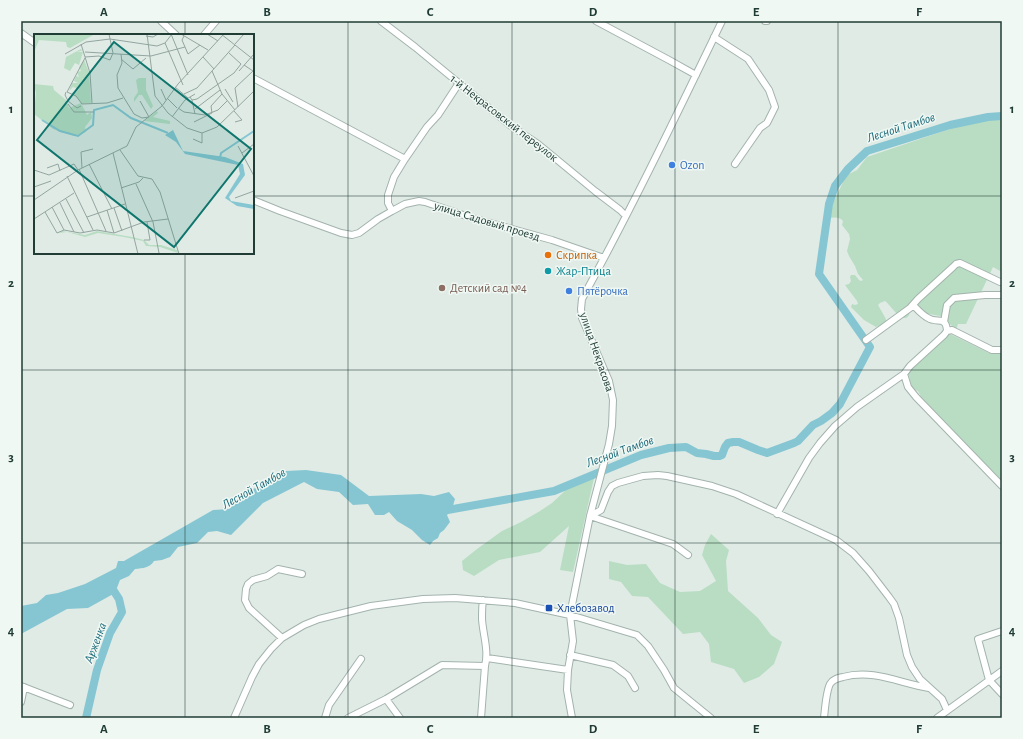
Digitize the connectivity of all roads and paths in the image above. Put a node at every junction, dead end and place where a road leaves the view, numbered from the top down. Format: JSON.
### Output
{"nodes":[{"id":1,"x":161,"y":21,"type":"edge"},
{"id":2,"x":216,"y":21,"type":"edge"},
{"id":3,"x":596,"y":21,"type":"edge"},
{"id":4,"x":722,"y":21,"type":"edge"},
{"id":5,"x":383,"y":22,"type":"edge"},
{"id":6,"x":21,"y":33,"type":"edge"},
{"id":7,"x":175,"y":34,"type":"edge"},
{"id":8,"x":205,"y":34,"type":"edge"},
{"id":9,"x":714,"y":37,"type":"junction"},
{"id":10,"x":34,"y":42,"type":"edge"},
{"id":11,"x":696,"y":75,"type":"junction"},
{"id":12,"x":254,"y":79,"type":"edge"},
{"id":13,"x":459,"y":83,"type":"junction"},
{"id":14,"x":405,"y":159,"type":"junction"},
{"id":15,"x":735,"y":164,"type":"dead end"},
{"id":16,"x":254,"y":200,"type":"edge"},
{"id":17,"x":392,"y":211,"type":"junction"},
{"id":18,"x":626,"y":216,"type":"junction"},
{"id":19,"x":604,"y":258,"type":"junction"},
{"id":20,"x":1002,"y":282,"type":"edge"},
{"id":21,"x":1002,"y":295,"type":"edge"},
{"id":22,"x":912,"y":305,"type":"junction"},
{"id":23,"x":944,"y":322,"type":"junction"},
{"id":24,"x":947,"y":332,"type":"junction"},
{"id":25,"x":866,"y":340,"type":"dead end"},
{"id":26,"x":1002,"y":350,"type":"edge"},
{"id":27,"x":904,"y":374,"type":"junction"},
{"id":28,"x":1002,"y":486,"type":"edge"},
{"id":29,"x":777,"y":514,"type":"junction"},
{"id":30,"x":590,"y":516,"type":"junction"},
{"id":31,"x":688,"y":555,"type":"dead end"},
{"id":32,"x":302,"y":574,"type":"dead end"},
{"id":33,"x":483,"y":600,"type":"junction"},
{"id":34,"x":570,"y":615,"type":"junction"},
{"id":35,"x":1002,"y":631,"type":"edge"},
{"id":36,"x":282,"y":638,"type":"junction"},
{"id":37,"x":570,"y":655,"type":"junction"},
{"id":38,"x":487,"y":658,"type":"junction"},
{"id":39,"x":361,"y":659,"type":"dead end"},
{"id":40,"x":486,"y":666,"type":"junction"},
{"id":41,"x":568,"y":670,"type":"junction"},
{"id":42,"x":1002,"y":671,"type":"edge"},
{"id":43,"x":989,"y":680,"type":"junction"},
{"id":44,"x":22,"y":687,"type":"edge"},
{"id":45,"x":635,"y":688,"type":"dead end"},
{"id":46,"x":929,"y":688,"type":"junction"},
{"id":47,"x":1002,"y":694,"type":"edge"},
{"id":48,"x":386,"y":699,"type":"junction"},
{"id":49,"x":21,"y":702,"type":"edge"},
{"id":50,"x":70,"y":705,"type":"dead end"},
{"id":51,"x":947,"y":710,"type":"junction"},
{"id":52,"x":234,"y":718,"type":"edge"},
{"id":53,"x":325,"y":718,"type":"edge"},
{"id":54,"x":348,"y":718,"type":"edge"},
{"id":55,"x":400,"y":718,"type":"edge"},
{"id":56,"x":481,"y":718,"type":"edge"},
{"id":57,"x":572,"y":718,"type":"edge"},
{"id":58,"x":711,"y":718,"type":"edge"},
{"id":59,"x":824,"y":718,"type":"edge"},
{"id":60,"x":937,"y":718,"type":"edge"}],
"edges":[{"from":1,"to":7,"type":"street"},
{"from":2,"to":8,"type":"street"},
{"from":3,"to":11,"type":"street"},
{"from":4,"to":9,"type":"street","name":"улица Некрасова"},
{"from":5,"to":13,"type":"street","name":"1-й Некрасовский переулок"},
{"from":6,"to":10,"type":"street"},
{"from":9,"to":11,"type":"street","name":"улица Некрасова"},
{"from":9,"to":15,"type":"street"},
{"from":11,"to":18,"type":"street","name":"улица Некрасова"},
{"from":12,"to":14,"type":"street"},
{"from":13,"to":14,"type":"street"},
{"from":13,"to":18,"type":"street","name":"1-й Некрасовский переулок"},
{"from":14,"to":17,"type":"street"},
{"from":16,"to":17,"type":"street","name":"улица Садовый проезд"},
{"from":17,"to":19,"type":"street","name":"улица Садовый проезд"},
{"from":18,"to":19,"type":"street","name":"улица Некрасова"},
{"from":19,"to":30,"type":"street","name":"улица Некрасова"},
{"from":20,"to":22,"type":"street"},
{"from":21,"to":23,"type":"street"},
{"from":22,"to":23,"type":"street"},
{"from":22,"to":25,"type":"street"},
{"from":23,"to":24,"type":"street"},
{"from":24,"to":26,"type":"street"},
{"from":24,"to":27,"type":"street"},
{"from":27,"to":28,"type":"street"},
{"from":27,"to":29,"type":"street"},
{"from":29,"to":30,"type":"street"},
{"from":29,"to":46,"type":"street"},
{"from":30,"to":31,"type":"street"},
{"from":30,"to":34,"type":"street","name":"улица Некрасова"},
{"from":32,"to":36,"type":"street"},
{"from":33,"to":34,"type":"street"},
{"from":33,"to":36,"type":"street"},
{"from":33,"to":38,"type":"street"},
{"from":34,"to":37,"type":"street","name":"улица Некрасова"},
{"from":34,"to":58,"type":"street"},
{"from":35,"to":43,"type":"street"},
{"from":36,"to":52,"type":"street"},
{"from":37,"to":41,"type":"street","name":"улица Некрасова"},
{"from":37,"to":45,"type":"street"},
{"from":38,"to":40,"type":"street"},
{"from":38,"to":41,"type":"street"},
{"from":39,"to":53,"type":"street"},
{"from":40,"to":48,"type":"street"},
{"from":40,"to":56,"type":"street"},
{"from":41,"to":57,"type":"street","name":"улица Некрасова"},
{"from":42,"to":43,"type":"street"},
{"from":43,"to":47,"type":"street"},
{"from":43,"to":51,"type":"street"},
{"from":44,"to":49,"type":"street"},
{"from":44,"to":50,"type":"street"},
{"from":46,"to":51,"type":"street"},
{"from":46,"to":59,"type":"street"},
{"from":48,"to":54,"type":"street"},
{"from":48,"to":55,"type":"street"},
{"from":51,"to":60,"type":"street"}]}
